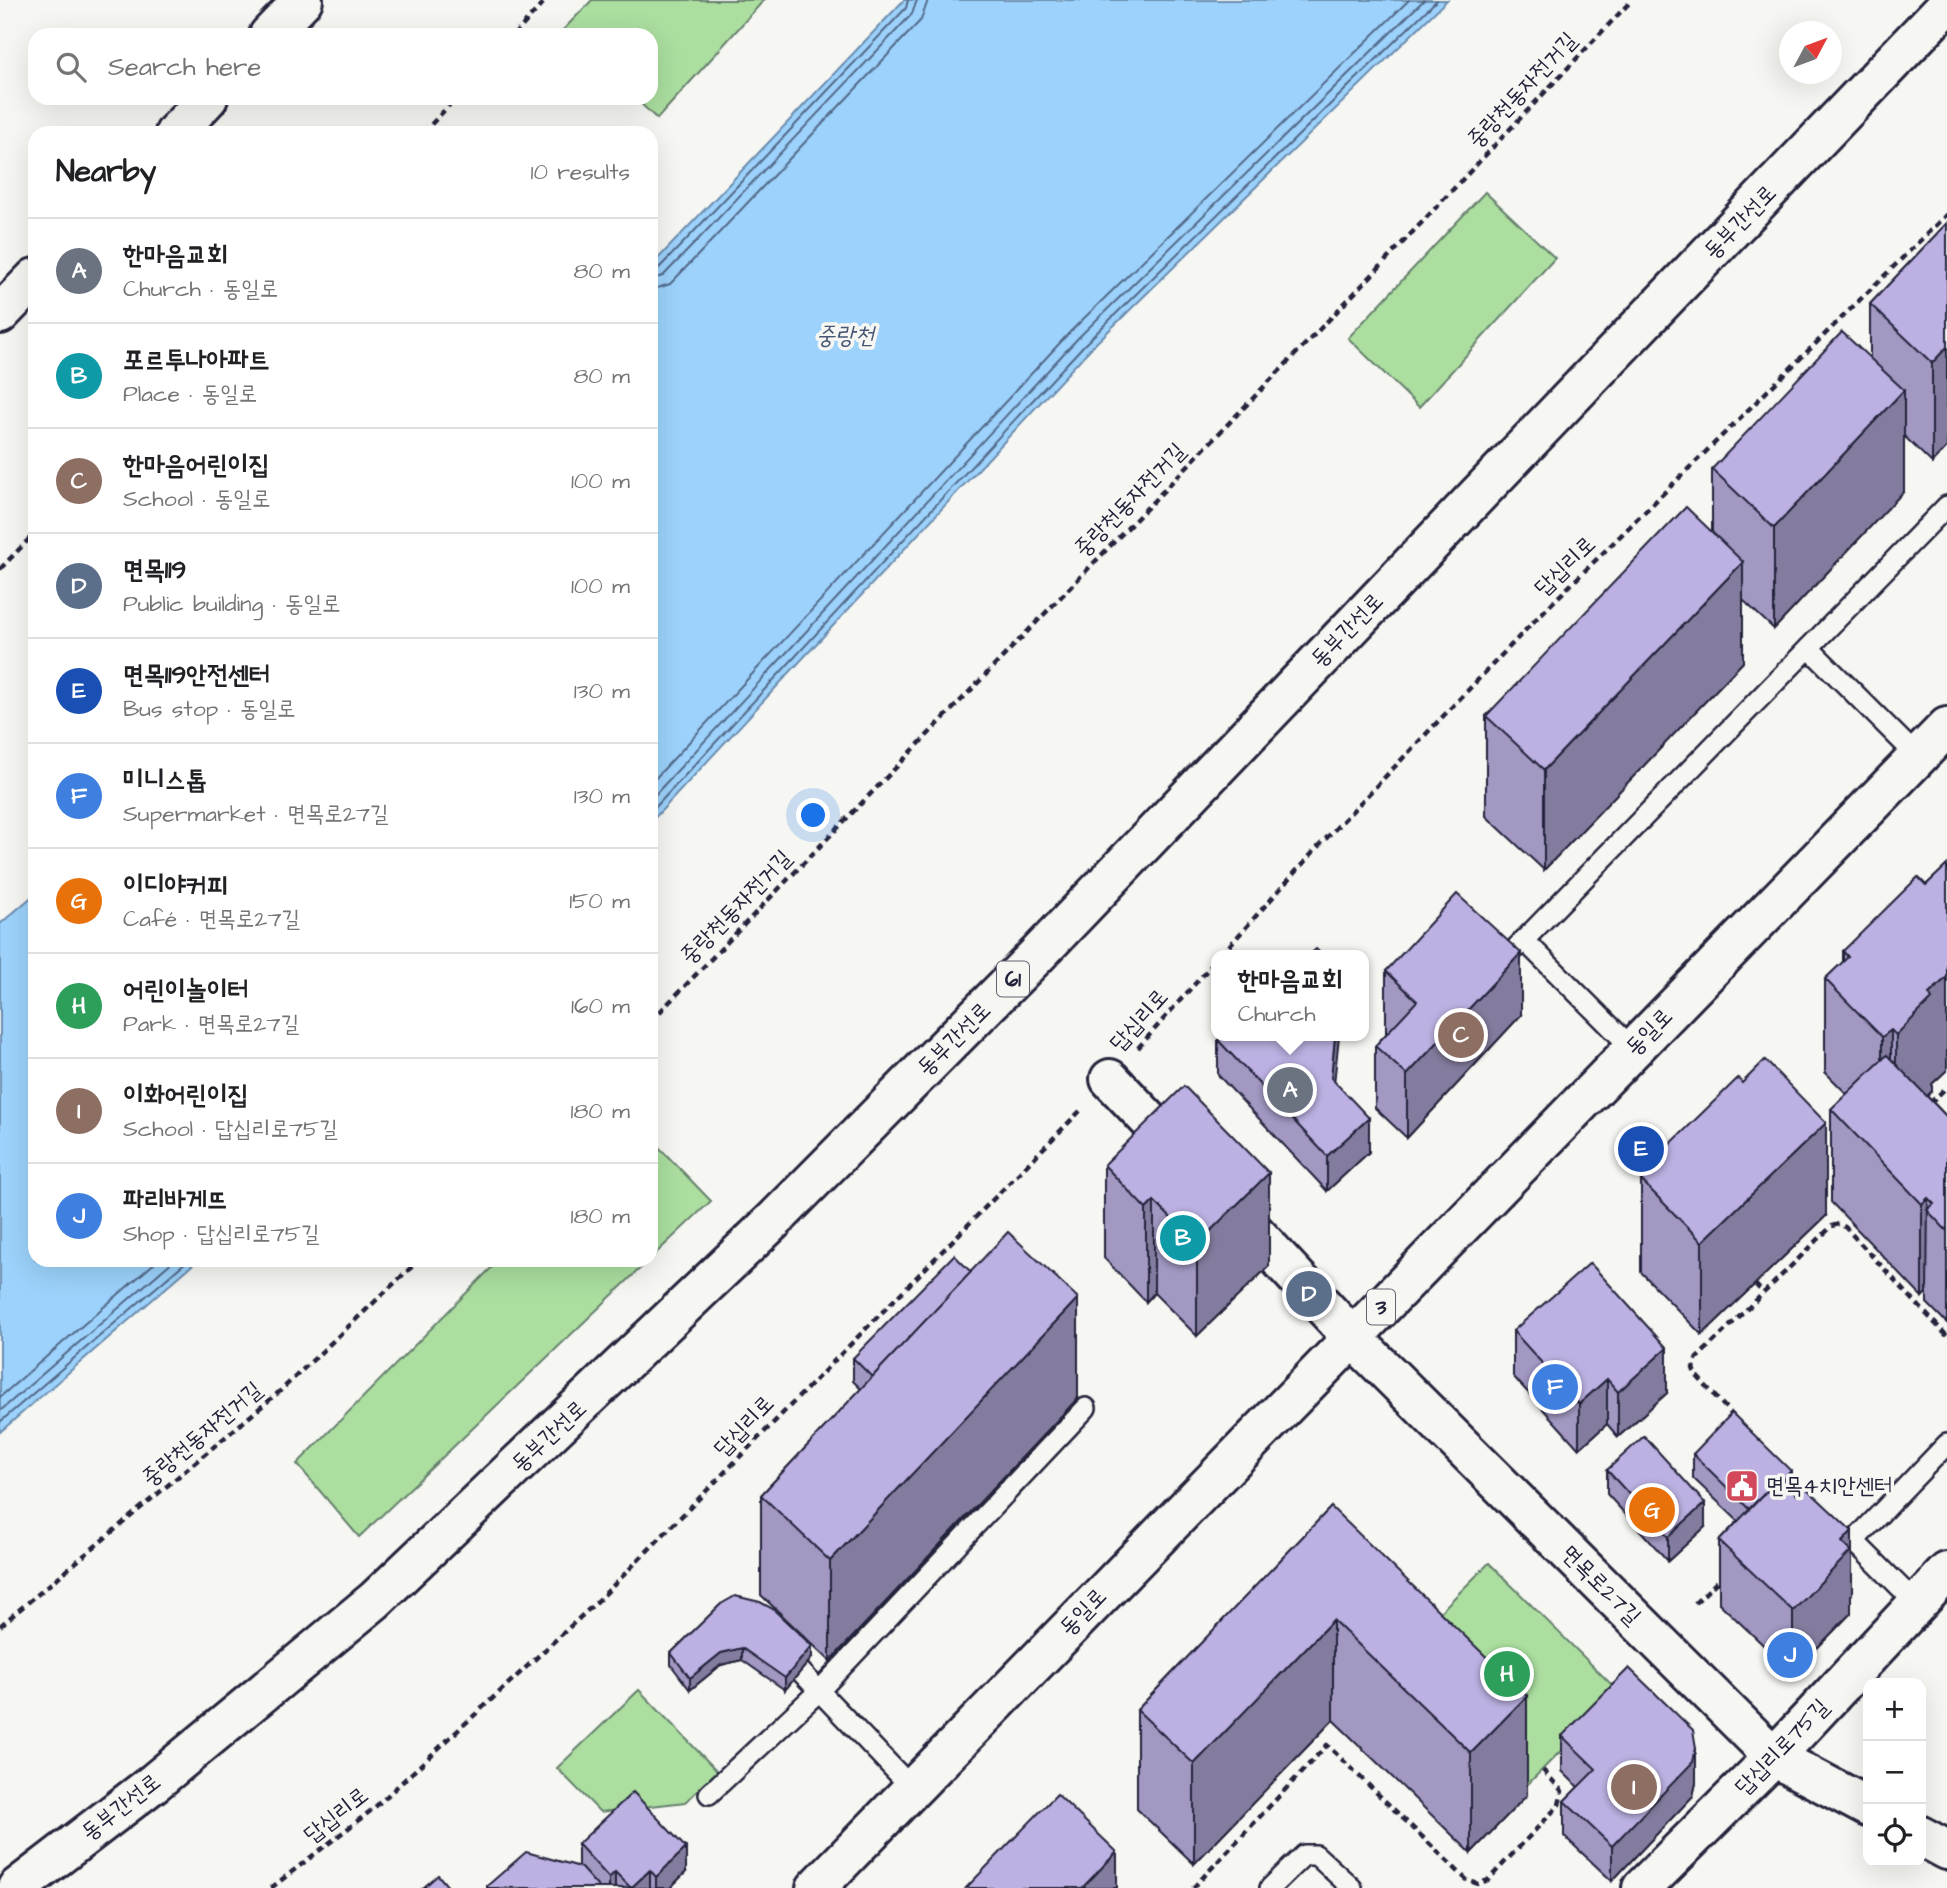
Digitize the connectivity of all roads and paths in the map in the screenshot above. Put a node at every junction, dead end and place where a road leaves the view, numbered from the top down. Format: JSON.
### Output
{"nodes":[{"id":1,"x":303,"y":0,"type":"edge"},
{"id":2,"x":545,"y":0,"type":"edge"},
{"id":3,"x":1632,"y":0,"type":"edge"},
{"id":4,"x":1947,"y":5,"type":"edge"},
{"id":5,"x":276,"y":28,"type":"edge"},
{"id":6,"x":520,"y":28,"type":"edge"},
{"id":7,"x":201,"y":105,"type":"edge"},
{"id":8,"x":449,"y":105,"type":"edge"},
{"id":9,"x":181,"y":126,"type":"edge"},
{"id":10,"x":430,"y":126,"type":"edge"},
{"id":11,"x":1947,"y":214,"type":"edge"},
{"id":12,"x":28,"y":285,"type":"edge"},
{"id":13,"x":0,"y":314,"type":"edge"},
{"id":14,"x":1947,"y":506,"type":"edge"},
{"id":15,"x":28,"y":540,"type":"edge"},
{"id":16,"x":0,"y":569,"type":"edge"},
{"id":17,"x":1809,"y":648,"type":"junction"},
{"id":18,"x":1947,"y":727,"type":"edge"},
{"id":19,"x":1918,"y":757,"type":"junction"},
{"id":20,"x":1524,"y":940,"type":"junction"},
{"id":21,"x":1225,"y":950,"type":"edge"},
{"id":22,"x":1506,"y":960,"type":"edge"},
{"id":23,"x":1211,"y":966,"type":"edge"},
{"id":24,"x":658,"y":1014,"type":"edge"},
{"id":25,"x":1633,"y":1049,"type":"junction"},
{"id":26,"x":1110,"y":1079,"type":"junction"},
{"id":27,"x":1947,"y":1087,"type":"edge"},
{"id":28,"x":1929,"y":1104,"type":"edge"},
{"id":29,"x":412,"y":1267,"type":"edge"},
{"id":30,"x":1755,"y":1284,"type":"dead end"},
{"id":31,"x":1763,"y":1293,"type":"junction"},
{"id":32,"x":1947,"y":1336,"type":"edge"},
{"id":33,"x":1352,"y":1337,"type":"junction"},
{"id":34,"x":1086,"y":1408,"type":"dead end"},
{"id":35,"x":1739,"y":1423,"type":"edge"},
{"id":36,"x":1947,"y":1444,"type":"edge"},
{"id":37,"x":1784,"y":1471,"type":"edge"},
{"id":38,"x":1801,"y":1490,"type":"edge"},
{"id":39,"x":1732,"y":1567,"type":"edge"},
{"id":40,"x":1947,"y":1572,"type":"edge"},
{"id":41,"x":1695,"y":1603,"type":"dead end"},
{"id":42,"x":1917,"y":1604,"type":"junction"},
{"id":43,"x":0,"y":1626,"type":"edge"},
{"id":44,"x":763,"y":1639,"type":"edge"},
{"id":45,"x":819,"y":1691,"type":"junction"},
{"id":46,"x":1774,"y":1757,"type":"junction"},
{"id":47,"x":1542,"y":1769,"type":"dead end"},
{"id":48,"x":912,"y":1788,"type":"junction"},
{"id":49,"x":709,"y":1794,"type":"dead end"},
{"id":50,"x":1863,"y":1804,"type":"edge"},
{"id":51,"x":1926,"y":1839,"type":"edge"},
{"id":52,"x":1947,"y":1850,"type":"edge"},
{"id":53,"x":17,"y":1888,"type":"edge"},
{"id":54,"x":271,"y":1888,"type":"edge"},
{"id":55,"x":816,"y":1888,"type":"edge"},
{"id":56,"x":1193,"y":1888,"type":"edge"},
{"id":57,"x":1270,"y":1888,"type":"edge"},
{"id":58,"x":1352,"y":1888,"type":"edge"},
{"id":59,"x":1642,"y":1888,"type":"edge"}],
"edges":[{"from":1,"to":5,"type":"main road"},
{"from":2,"to":6,"type":"path"},
{"from":3,"to":24,"type":"path","name":"중랑천동자전거길"},
{"from":4,"to":53,"type":"main road","name":"동부간선로","number":"61"},
{"from":7,"to":9,"type":"main road"},
{"from":8,"to":10,"type":"path"},
{"from":11,"to":21,"type":"path","name":"답십리로"},
{"from":12,"to":13,"type":"main road"},
{"from":14,"to":17,"type":"lane"},
{"from":15,"to":16,"type":"path"},
{"from":17,"to":19,"type":"lane"},
{"from":17,"to":20,"type":"lane"},
{"from":18,"to":19,"type":"main road","name":"동일로","number":"3"},
{"from":19,"to":25,"type":"main road","name":"동일로","number":"3"},
{"from":20,"to":22,"type":"lane"},
{"from":20,"to":25,"type":"lane"},
{"from":23,"to":26,"type":"path","name":"답십리로"},
{"from":25,"to":33,"type":"main road","name":"동일로","number":"3"},
{"from":26,"to":33,"type":"main road"},
{"from":26,"to":54,"type":"path","name":"답십리로"},
{"from":27,"to":28,"type":"path"},
{"from":29,"to":43,"type":"path","name":"중랑천동자전거길"},
{"from":30,"to":31,"type":"path"},
{"from":31,"to":32,"type":"path"},
{"from":31,"to":35,"type":"path"},
{"from":33,"to":46,"type":"main road","name":"면목로27길"},
{"from":33,"to":48,"type":"main road","name":"동일로","number":"3"},
{"from":34,"to":45,"type":"lane"},
{"from":36,"to":42,"type":"lane"},
{"from":37,"to":38,"type":"path"},
{"from":39,"to":41,"type":"path"},
{"from":40,"to":42,"type":"main road","name":"답십리로75길"},
{"from":42,"to":46,"type":"main road","name":"답십리로75길"},
{"from":44,"to":45,"type":"lane"},
{"from":45,"to":48,"type":"lane"},
{"from":45,"to":49,"type":"lane"},
{"from":46,"to":50,"type":"main road","name":"면목로27길"},
{"from":46,"to":59,"type":"main road","name":"답십리로75길"},
{"from":47,"to":56,"type":"path"},
{"from":48,"to":55,"type":"main road","name":"동일로","number":"3"},
{"from":51,"to":52,"type":"main road"},
{"from":57,"to":58,"type":"lane"}]}
